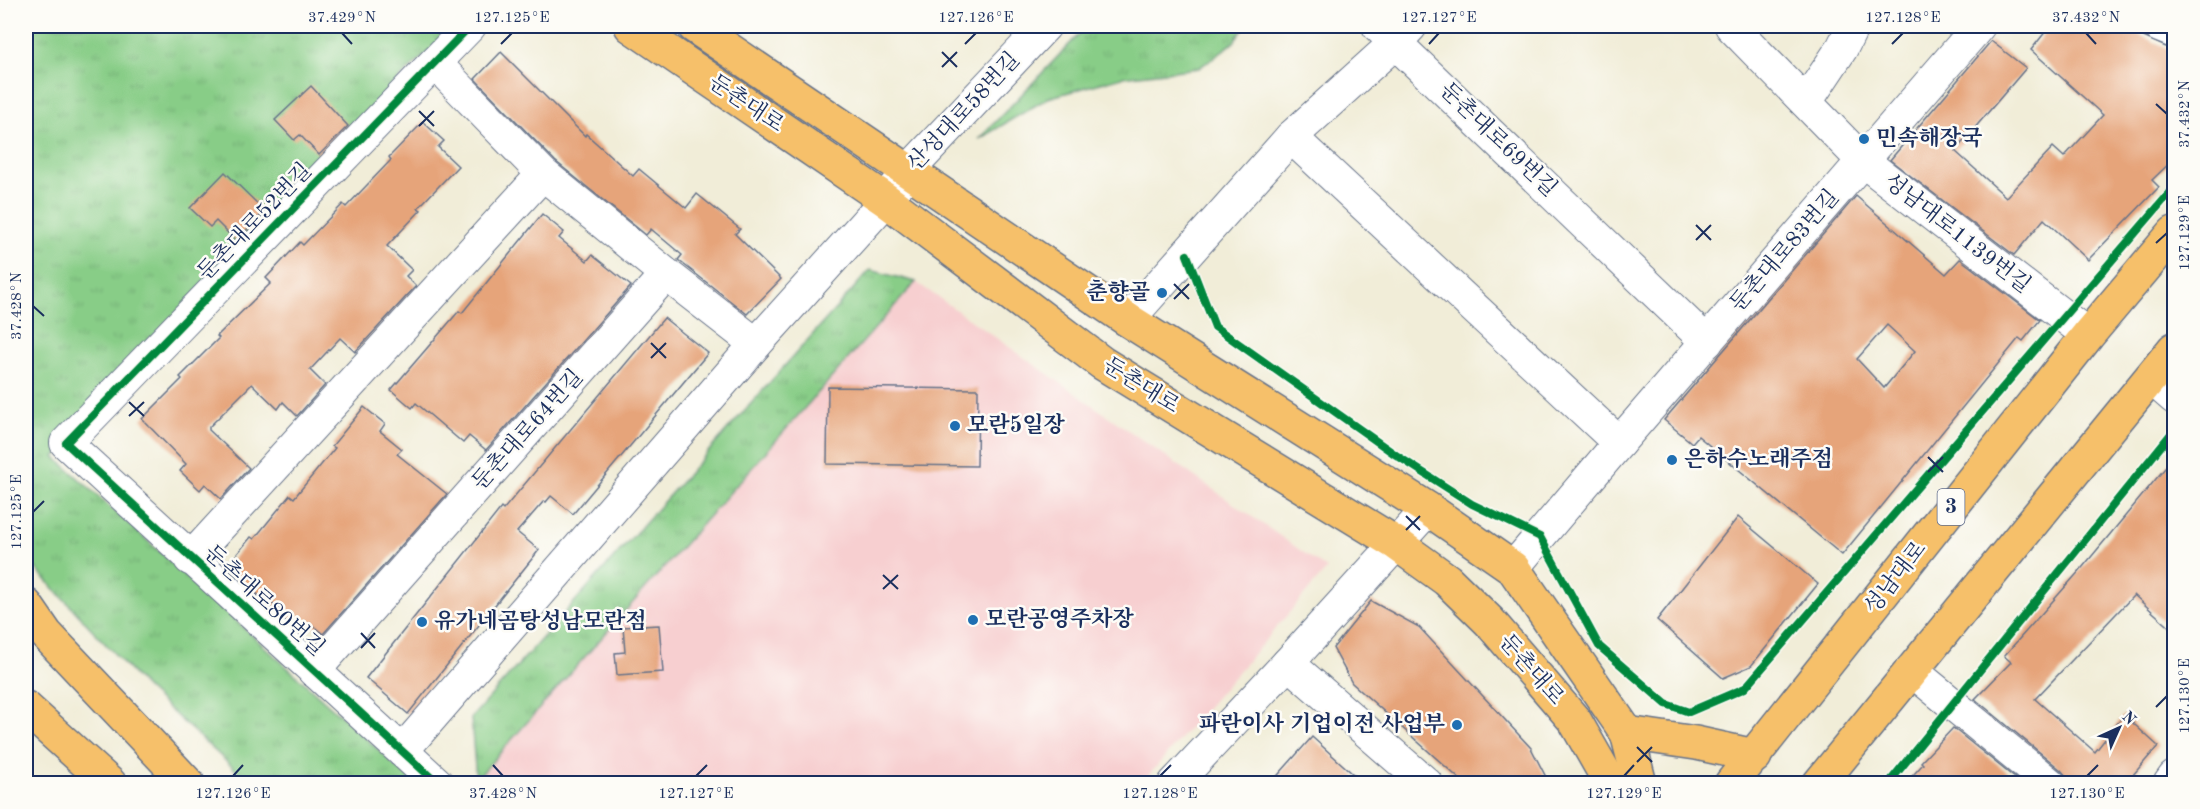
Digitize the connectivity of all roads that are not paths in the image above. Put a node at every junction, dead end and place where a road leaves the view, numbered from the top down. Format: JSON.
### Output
{"nodes":[{"id":1,"x":470,"y":26,"type":"edge"},
{"id":2,"x":631,"y":26,"type":"edge"},
{"id":3,"x":694,"y":26,"type":"edge"},
{"id":4,"x":1045,"y":26,"type":"edge"},
{"id":5,"x":1731,"y":26,"type":"edge"},
{"id":6,"x":1853,"y":26,"type":"edge"},
{"id":7,"x":1979,"y":26,"type":"edge"},
{"id":8,"x":2159,"y":26,"type":"edge"},
{"id":9,"x":1395,"y":31,"type":"edge"},
{"id":10,"x":2175,"y":32,"type":"edge"},
{"id":11,"x":435,"y":63,"type":"junction"},
{"id":12,"x":1806,"y":102,"type":"junction"},
{"id":13,"x":1291,"y":137,"type":"junction"},
{"id":14,"x":1863,"y":161,"type":"junction"},
{"id":15,"x":909,"y":170,"type":"junction"},
{"id":16,"x":543,"y":174,"type":"junction"},
{"id":17,"x":886,"y":200,"type":"junction"},
{"id":18,"x":2175,"y":233,"type":"edge"},
{"id":19,"x":666,"y":274,"type":"junction"},
{"id":20,"x":1128,"y":320,"type":"junction"},
{"id":21,"x":2088,"y":335,"type":"junction"},
{"id":22,"x":1707,"y":342,"type":"junction"},
{"id":23,"x":756,"y":344,"type":"junction"},
{"id":24,"x":2175,"y":349,"type":"edge"},
{"id":25,"x":2163,"y":388,"type":"edge"},
{"id":26,"x":1619,"y":442,"type":"junction"},
{"id":27,"x":66,"y":443,"type":"joint"},
{"id":28,"x":1428,"y":509,"type":"junction"},
{"id":29,"x":1397,"y":544,"type":"junction"},
{"id":30,"x":190,"y":559,"type":"junction"},
{"id":31,"x":1514,"y":568,"type":"junction"},
{"id":32,"x":26,"y":605,"type":"edge"},
{"id":33,"x":26,"y":646,"type":"edge"},
{"id":34,"x":1288,"y":663,"type":"junction"},
{"id":35,"x":1911,"y":670,"type":"junction"},
{"id":36,"x":314,"y":671,"type":"junction"},
{"id":37,"x":26,"y":708,"type":"edge"},
{"id":38,"x":1627,"y":733,"type":"junction"},
{"id":39,"x":26,"y":735,"type":"edge"},
{"id":40,"x":403,"y":750,"type":"junction"},
{"id":41,"x":1755,"y":756,"type":"junction"},
{"id":42,"x":2175,"y":777,"type":"edge"},
{"id":43,"x":92,"y":783,"type":"edge"},
{"id":44,"x":110,"y":783,"type":"edge"},
{"id":45,"x":178,"y":783,"type":"edge"},
{"id":46,"x":188,"y":783,"type":"edge"},
{"id":47,"x":438,"y":783,"type":"edge"},
{"id":48,"x":1174,"y":783,"type":"edge"},
{"id":49,"x":1426,"y":783,"type":"edge"},
{"id":50,"x":1611,"y":783,"type":"edge"},
{"id":51,"x":1640,"y":783,"type":"edge"},
{"id":52,"x":1731,"y":783,"type":"edge"},
{"id":53,"x":1819,"y":783,"type":"edge"},
{"id":54,"x":2050,"y":783,"type":"edge"},
{"id":55,"x":2169,"y":783,"type":"edge"}],
"edges":[{"from":1,"to":11,"type":"street","name":"둔촌대로52번길"},
{"from":2,"to":17,"type":"main road","name":"둔촌대로"},
{"from":3,"to":15,"type":"main road","name":"둔촌대로"},
{"from":4,"to":15,"type":"street","name":"산성대로58번길"},
{"from":5,"to":12,"type":"street","name":"성남대로1139번길"},
{"from":6,"to":12,"type":"street"},
{"from":7,"to":14,"type":"street","name":"둔촌대로83번길"},
{"from":8,"to":10,"type":"street"},
{"from":9,"to":13,"type":"street","name":"둔촌대로69번길"},
{"from":9,"to":22,"type":"street","name":"둔촌대로69번길"},
{"from":11,"to":16,"type":"street"},
{"from":11,"to":27,"type":"street","name":"둔촌대로52번길"},
{"from":12,"to":14,"type":"street","name":"성남대로1139번길"},
{"from":13,"to":20,"type":"street","name":"둔촌대로69번길"},
{"from":13,"to":26,"type":"street"},
{"from":14,"to":21,"type":"street","name":"성남대로1139번길"},
{"from":14,"to":22,"type":"street","name":"둔촌대로83번길"},
{"from":15,"to":17,"type":"street","name":"산성대로58번길"},
{"from":15,"to":20,"type":"main road","name":"둔촌대로"},
{"from":16,"to":19,"type":"street"},
{"from":16,"to":30,"type":"street"},
{"from":17,"to":23,"type":"street"},
{"from":17,"to":29,"type":"main road","name":"둔촌대로"},
{"from":18,"to":21,"type":"main road","name":"성남대로","number":"3"},
{"from":19,"to":23,"type":"street"},
{"from":19,"to":36,"type":"street","name":"둔촌대로64번길"},
{"from":20,"to":28,"type":"main road","name":"둔촌대로"},
{"from":21,"to":41,"type":"main road","name":"성남대로","number":"3"},
{"from":22,"to":26,"type":"street","name":"둔촌대로83번길"},
{"from":23,"to":40,"type":"street"},
{"from":24,"to":25,"type":"main road"},
{"from":25,"to":35,"type":"main road"},
{"from":26,"to":31,"type":"street","name":"둔촌대로83번길"},
{"from":27,"to":30,"type":"street","name":"둔촌대로80번길"},
{"from":28,"to":29,"type":"street"},
{"from":28,"to":31,"type":"main road","name":"둔촌대로"},
{"from":29,"to":34,"type":"street"},
{"from":29,"to":50,"type":"main road","name":"둔촌대로"},
{"from":30,"to":36,"type":"street","name":"둔촌대로80번길"},
{"from":31,"to":38,"type":"main road","name":"둔촌대로"},
{"from":32,"to":46,"type":"main road"},
{"from":33,"to":45,"type":"main road"},
{"from":34,"to":48,"type":"street"},
{"from":34,"to":49,"type":"street"},
{"from":35,"to":53,"type":"main road"},
{"from":35,"to":54,"type":"street"},
{"from":36,"to":40,"type":"street","name":"둔촌대로80번길"},
{"from":37,"to":44,"type":"main road"},
{"from":38,"to":41,"type":"main road"},
{"from":38,"to":51,"type":"main road","name":"둔촌대로"},
{"from":39,"to":43,"type":"main road"},
{"from":40,"to":47,"type":"street","name":"둔촌대로80번길"},
{"from":41,"to":52,"type":"main road","name":"성남대로","number":"3"},
{"from":42,"to":55,"type":"street"}]}
